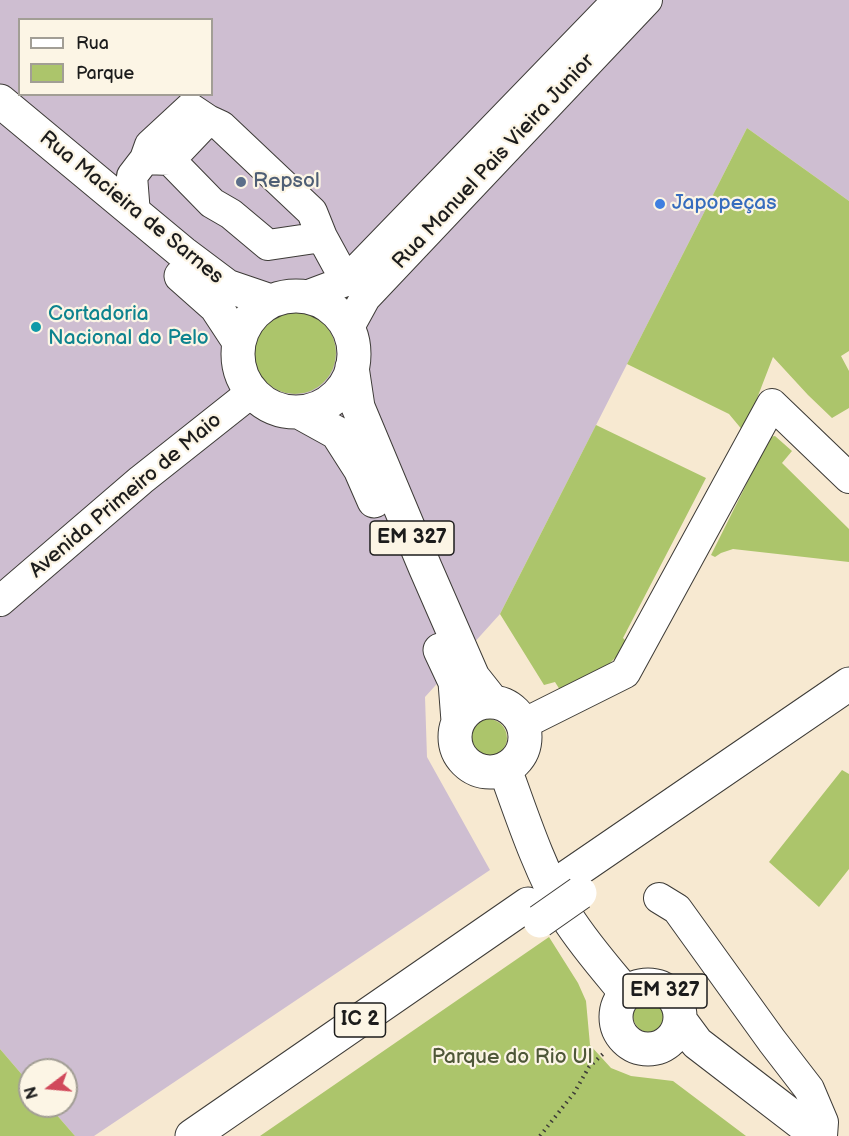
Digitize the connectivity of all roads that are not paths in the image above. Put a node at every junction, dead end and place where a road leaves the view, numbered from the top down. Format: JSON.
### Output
{"nodes":[{"id":1,"x":618,"y":0,"type":"edge"},
{"id":2,"x":647,"y":0,"type":"edge"},
{"id":3,"x":0,"y":101,"type":"edge"},
{"id":4,"x":0,"y":124,"type":"edge"},
{"id":5,"x":158,"y":160,"type":"junction"},
{"id":6,"x":135,"y":213,"type":"junction"},
{"id":7,"x":322,"y":237,"type":"junction"},
{"id":8,"x":346,"y":281,"type":"junction"},
{"id":9,"x":306,"y":296,"type":"junction"},
{"id":10,"x":271,"y":301,"type":"junction"},
{"id":11,"x":348,"y":329,"type":"junction"},
{"id":12,"x":239,"y":342,"type":"junction"},
{"id":13,"x":352,"y":367,"type":"junction"},
{"id":14,"x":252,"y":392,"type":"junction"},
{"id":15,"x":299,"y":412,"type":"junction"},
{"id":16,"x":849,"y":478,"type":"edge"},
{"id":17,"x":0,"y":601,"type":"edge"},
{"id":18,"x":849,"y":684,"type":"edge"},
{"id":19,"x":492,"y":701,"type":"junction"},
{"id":20,"x":849,"y":705,"type":"edge"},
{"id":21,"x":458,"y":721,"type":"junction"},
{"id":22,"x":523,"y":724,"type":"junction"},
{"id":23,"x":505,"y":769,"type":"junction"},
{"id":24,"x":573,"y":885,"type":"junction"},
{"id":25,"x":659,"y":898,"type":"dead end"},
{"id":26,"x":534,"y":912,"type":"junction"},
{"id":27,"x":626,"y":993,"type":"junction"},
{"id":28,"x":680,"y":1020,"type":"junction"},
{"id":29,"x":657,"y":1048,"type":"junction"},
{"id":30,"x":192,"y":1136,"type":"edge"},
{"id":31,"x":227,"y":1136,"type":"edge"},
{"id":32,"x":784,"y":1136,"type":"edge"},
{"id":33,"x":820,"y":1136,"type":"edge"}],
"edges":[{"from":1,"to":8,"type":"street","name":"Rua Manuel Pais Vieira Junior"},
{"from":2,"to":11,"type":"street","name":"Rua Manuel Pais Vieira Junior"},
{"from":3,"to":6,"type":"main road","name":"Rua Macieira de Sarnes"},
{"from":4,"to":12,"type":"main road","name":"Rua Macieira de Sarnes"},
{"from":5,"to":6,"type":"street"},
{"from":5,"to":7,"type":"street"},
{"from":5,"to":7,"type":"street"},
{"from":6,"to":10,"type":"main road","name":"Rua Macieira de Sarnes"},
{"from":7,"to":8,"type":"street"},
{"from":8,"to":9,"type":"street","name":"Rua Manuel Pais Vieira Junior"},
{"from":9,"to":10,"type":"main road"},
{"from":9,"to":11,"type":"main road"},
{"from":10,"to":12,"type":"main road"},
{"from":11,"to":13,"type":"main road","number":"EM 327"},
{"from":12,"to":14,"type":"main road"},
{"from":13,"to":15,"type":"main road"},
{"from":13,"to":19,"type":"main road","number":"EM 327"},
{"from":14,"to":15,"type":"main road","number":"EM 327"},
{"from":14,"to":17,"type":"street","name":"Avenida Primeiro de Maio"},
{"from":15,"to":21,"type":"main road","number":"EM 327"},
{"from":16,"to":22,"type":"street"},
{"from":18,"to":24,"type":"main road","number":"IC 2"},
{"from":19,"to":21,"type":"main road"},
{"from":19,"to":22,"type":"main road","number":"EM 327"},
{"from":20,"to":24,"type":"main road","number":"IC 2"},
{"from":21,"to":23,"type":"main road","number":"EM 327"},
{"from":22,"to":23,"type":"main road"},
{"from":23,"to":27,"type":"main road","number":"EM 327"},
{"from":24,"to":26,"type":"main road","number":"IC 2"},
{"from":25,"to":33,"type":"street"},
{"from":26,"to":30,"type":"main road","number":"IC 2"},
{"from":26,"to":31,"type":"main road","number":"IC 2"},
{"from":27,"to":28,"type":"main road","number":"EM 327"},
{"from":27,"to":29,"type":"main road","number":"EM 327"},
{"from":28,"to":29,"type":"main road","number":"EM 327"},
{"from":28,"to":33,"type":"main road","number":"EM 327"},
{"from":29,"to":32,"type":"main road","number":"EM 327"}]}
